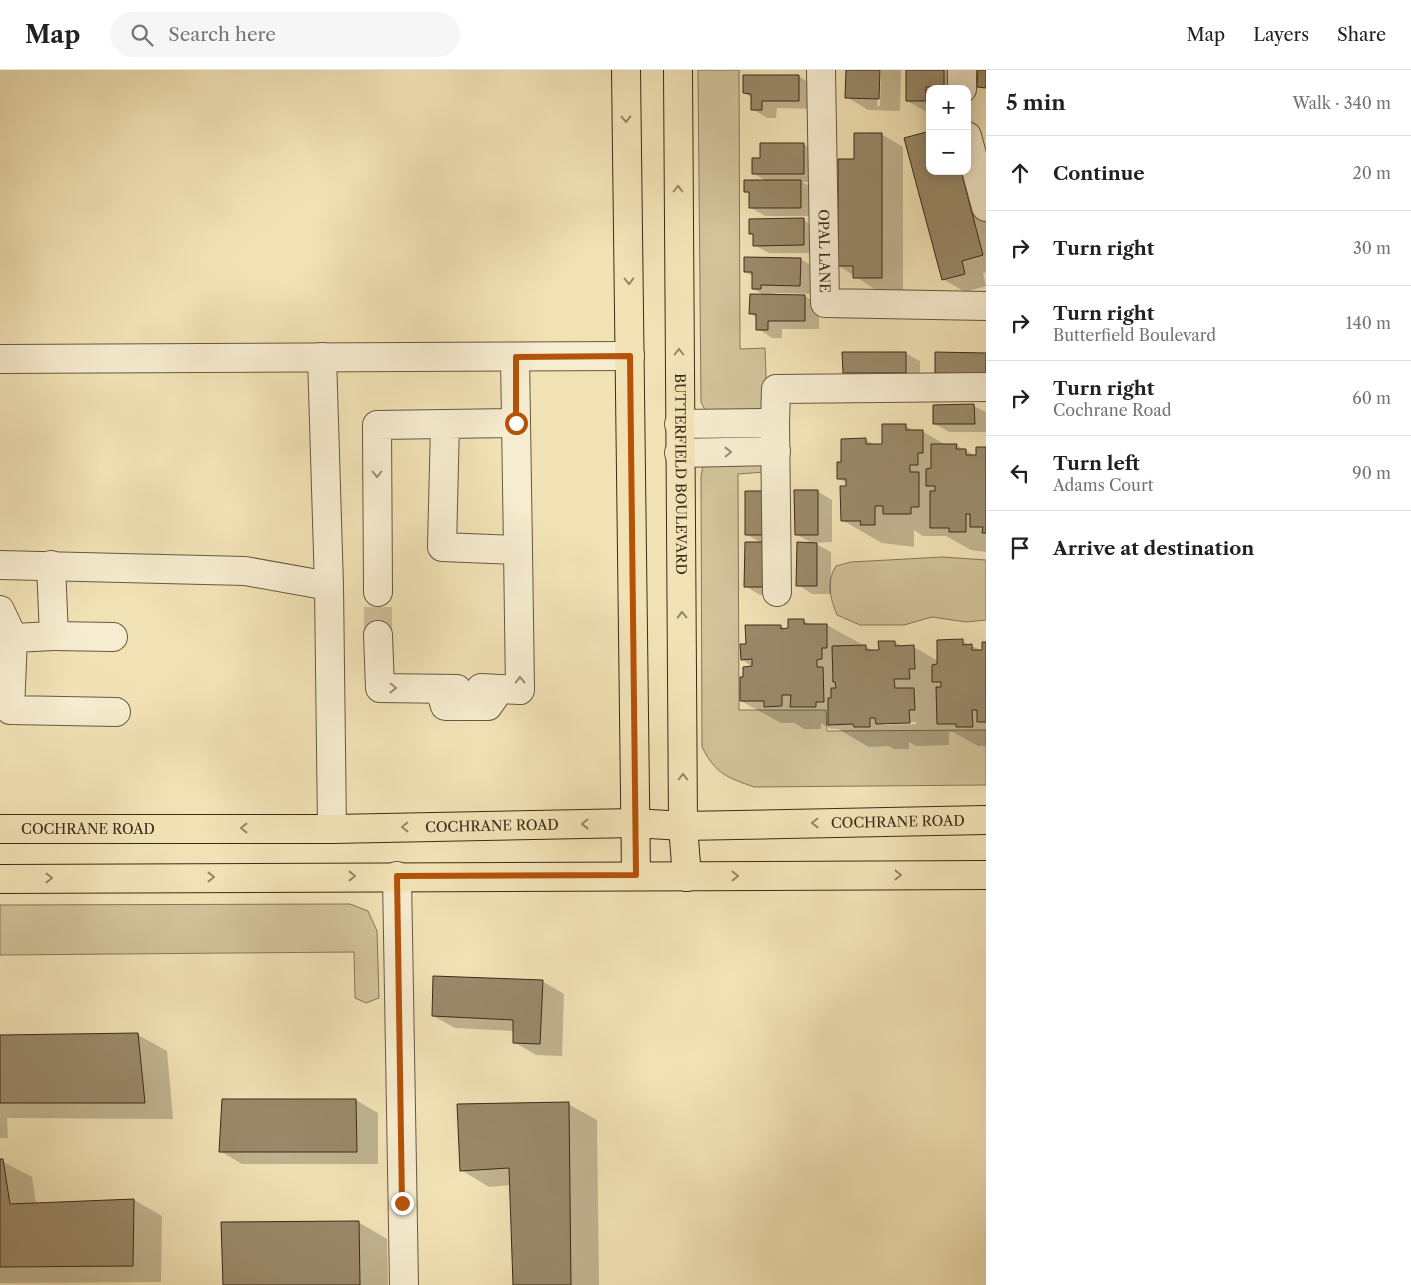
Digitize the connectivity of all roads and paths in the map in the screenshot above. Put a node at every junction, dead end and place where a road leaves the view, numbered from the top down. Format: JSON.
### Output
{"nodes":[{"id":1,"x":626,"y":70,"type":"edge"},
{"id":2,"x":678,"y":70,"type":"edge"},
{"id":3,"x":821,"y":70,"type":"edge"},
{"id":4,"x":962,"y":70,"type":"edge"},
{"id":5,"x":962,"y":85,"type":"edge"},
{"id":6,"x":971,"y":151,"type":"edge"},
{"id":7,"x":986,"y":207,"type":"edge"},
{"id":8,"x":986,"y":306,"type":"edge"},
{"id":9,"x":630,"y":356,"type":"junction"},
{"id":10,"x":516,"y":357,"type":"junction"},
{"id":11,"x":322,"y":358,"type":"junction"},
{"id":12,"x":0,"y":359,"type":"edge"},
{"id":13,"x":986,"y":387,"type":"edge"},
{"id":14,"x":516,"y":423,"type":"junction"},
{"id":15,"x":775,"y":423,"type":"junction"},
{"id":16,"x":445,"y":424,"type":"junction"},
{"id":17,"x":679,"y":424,"type":"junction"},
{"id":18,"x":776,"y":451,"type":"junction"},
{"id":19,"x":679,"y":453,"type":"junction"},
{"id":20,"x":518,"y":550,"type":"junction"},
{"id":21,"x":0,"y":565,"type":"edge"},
{"id":22,"x":51,"y":566,"type":"junction"},
{"id":23,"x":329,"y":586,"type":"junction"},
{"id":24,"x":378,"y":592,"type":"tunnel mouth"},
{"id":25,"x":777,"y":592,"type":"dead end"},
{"id":26,"x":0,"y":610,"type":"edge"},
{"id":27,"x":378,"y":635,"type":"tunnel mouth"},
{"id":28,"x":54,"y":636,"type":"junction"},
{"id":29,"x":113,"y":637,"type":"dead end"},
{"id":30,"x":14,"y":638,"type":"junction"},
{"id":31,"x":116,"y":712,"type":"dead end"},
{"id":32,"x":5,"y":715,"type":"edge"},
{"id":33,"x":986,"y":820,"type":"edge"},
{"id":34,"x":634,"y":823,"type":"junction"},
{"id":35,"x":683,"y":826,"type":"junction"},
{"id":36,"x":0,"y":829,"type":"edge"},
{"id":37,"x":332,"y":829,"type":"junction"},
{"id":38,"x":636,"y":875,"type":"junction"},
{"id":39,"x":986,"y":875,"type":"edge"},
{"id":40,"x":397,"y":876,"type":"junction"},
{"id":41,"x":686,"y":877,"type":"junction"},
{"id":42,"x":0,"y":879,"type":"edge"},
{"id":43,"x":404,"y":1285,"type":"edge"}],
"edges":[{"from":1,"to":9,"type":"main road","one_way":true},
{"from":17,"to":2,"type":"main road","name":"BUTTERFIELD BOULEVARD","one_way":true},
{"from":3,"to":8,"type":"lane","name":"OPAL LANE"},
{"from":4,"to":5,"type":"lane"},
{"from":6,"to":7,"type":"lane"},
{"from":9,"to":10,"type":"lane"},
{"from":9,"to":34,"type":"main road"},
{"from":10,"to":11,"type":"lane"},
{"from":10,"to":14,"type":"lane"},
{"from":11,"to":12,"type":"lane"},
{"from":11,"to":23,"type":"lane"},
{"from":13,"to":15,"type":"lane"},
{"from":14,"to":16,"type":"lane"},
{"from":14,"to":20,"type":"lane"},
{"from":15,"to":17,"type":"lane"},
{"from":15,"to":18,"type":"lane"},
{"from":16,"to":20,"type":"lane"},
{"from":16,"to":24,"type":"lane","one_way":true},
{"from":17,"to":19,"type":"main road","name":"BUTTERFIELD BOULEVARD"},
{"from":19,"to":18,"type":"lane","one_way":true},
{"from":18,"to":25,"type":"lane"},
{"from":35,"to":19,"type":"main road","name":"BUTTERFIELD BOULEVARD","one_way":true},
{"from":27,"to":20,"type":"lane","one_way":true},
{"from":21,"to":22,"type":"lane"},
{"from":22,"to":23,"type":"lane"},
{"from":22,"to":28,"type":"lane"},
{"from":23,"to":37,"type":"lane"},
{"from":26,"to":30,"type":"lane"},
{"from":28,"to":29,"type":"lane"},
{"from":28,"to":30,"type":"lane"},
{"from":30,"to":32,"type":"lane"},
{"from":31,"to":32,"type":"lane"},
{"from":33,"to":35,"type":"main road","name":"COCHRANE ROAD","one_way":true},
{"from":34,"to":35,"type":"main road","name":"COCHRANE ROAD"},
{"from":34,"to":37,"type":"main road","name":"COCHRANE ROAD","one_way":true},
{"from":34,"to":38,"type":"main road"},
{"from":35,"to":41,"type":"main road","name":"BUTTERFIELD BOULEVARD"},
{"from":37,"to":36,"type":"main road","name":"COCHRANE ROAD","one_way":true},
{"from":38,"to":40,"type":"main road"},
{"from":38,"to":41,"type":"main road"},
{"from":41,"to":39,"type":"main road","one_way":true},
{"from":42,"to":40,"type":"main road","one_way":true},
{"from":40,"to":43,"type":"lane"}]}
